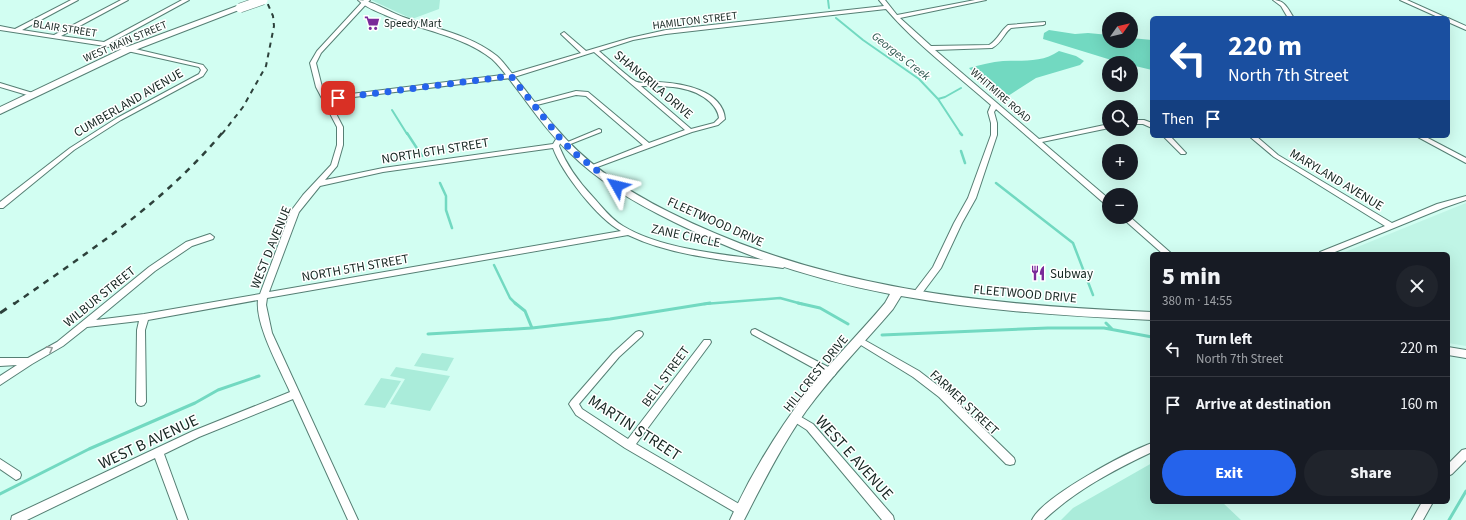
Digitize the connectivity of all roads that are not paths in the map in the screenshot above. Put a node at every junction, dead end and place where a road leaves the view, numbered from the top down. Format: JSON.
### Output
{"nodes":[{"id":1,"x":75,"y":0,"type":"edge"},
{"id":2,"x":125,"y":0,"type":"edge"},
{"id":3,"x":186,"y":0,"type":"edge"},
{"id":4,"x":263,"y":0,"type":"edge"},
{"id":5,"x":882,"y":0,"type":"edge"},
{"id":6,"x":983,"y":0,"type":"edge"},
{"id":7,"x":1276,"y":0,"type":"edge"},
{"id":8,"x":1403,"y":0,"type":"edge"},
{"id":9,"x":364,"y":1,"type":"edge"},
{"id":10,"x":887,"y":7,"type":"junction"},
{"id":11,"x":1290,"y":16,"type":"edge"},
{"id":12,"x":1439,"y":16,"type":"edge"},
{"id":13,"x":896,"y":17,"type":"junction"},
{"id":14,"x":1466,"y":20,"type":"edge"},
{"id":15,"x":1451,"y":21,"type":"edge"},
{"id":16,"x":1042,"y":23,"type":"dead end"},
{"id":17,"x":0,"y":28,"type":"edge"},
{"id":18,"x":1466,"y":28,"type":"edge"},
{"id":19,"x":17,"y":30,"type":"junction"},
{"id":20,"x":564,"y":34,"type":"dead end"},
{"id":21,"x":56,"y":36,"type":"junction"},
{"id":22,"x":105,"y":44,"type":"junction"},
{"id":23,"x":930,"y":48,"type":"junction"},
{"id":24,"x":127,"y":50,"type":"junction"},
{"id":25,"x":595,"y":50,"type":"junction"},
{"id":26,"x":585,"y":54,"type":"junction"},
{"id":27,"x":511,"y":76,"type":"junction"},
{"id":28,"x":636,"y":84,"type":"junction"},
{"id":29,"x":0,"y":85,"type":"edge"},
{"id":30,"x":34,"y":95,"type":"junction"},
{"id":31,"x":325,"y":99,"type":"junction"},
{"id":32,"x":533,"y":104,"type":"junction"},
{"id":33,"x":995,"y":104,"type":"junction"},
{"id":34,"x":0,"y":111,"type":"edge"},
{"id":35,"x":1138,"y":122,"type":"edge"},
{"id":36,"x":1150,"y":125,"type":"edge"},
{"id":37,"x":1102,"y":127,"type":"edge"},
{"id":38,"x":599,"y":131,"type":"dead end"},
{"id":39,"x":690,"y":131,"type":"junction"},
{"id":40,"x":1168,"y":138,"type":"edge"},
{"id":41,"x":1254,"y":138,"type":"edge"},
{"id":42,"x":1423,"y":138,"type":"edge"},
{"id":43,"x":1038,"y":141,"type":"junction"},
{"id":44,"x":560,"y":142,"type":"junction"},
{"id":45,"x":648,"y":146,"type":"junction"},
{"id":46,"x":1183,"y":153,"type":"dead end"},
{"id":47,"x":1466,"y":161,"type":"edge"},
{"id":48,"x":592,"y":167,"type":"junction"},
{"id":49,"x":318,"y":184,"type":"junction"},
{"id":50,"x":1102,"y":197,"type":"edge"},
{"id":51,"x":1466,"y":198,"type":"edge"},
{"id":52,"x":0,"y":206,"type":"edge"},
{"id":53,"x":1133,"y":224,"type":"edge"},
{"id":54,"x":1391,"y":226,"type":"junction"},
{"id":55,"x":629,"y":232,"type":"junction"},
{"id":56,"x":210,"y":237,"type":"dead end"},
{"id":57,"x":1166,"y":252,"type":"edge"},
{"id":58,"x":1328,"y":252,"type":"edge"},
{"id":59,"x":791,"y":266,"type":"junction"},
{"id":60,"x":896,"y":291,"type":"junction"},
{"id":61,"x":917,"y":294,"type":"junction"},
{"id":62,"x":263,"y":296,"type":"junction"},
{"id":63,"x":1150,"y":316,"type":"edge"},
{"id":64,"x":144,"y":317,"type":"junction"},
{"id":65,"x":85,"y":324,"type":"junction"},
{"id":66,"x":755,"y":332,"type":"dead end"},
{"id":67,"x":639,"y":334,"type":"dead end"},
{"id":68,"x":859,"y":340,"type":"junction"},
{"id":69,"x":707,"y":342,"type":"dead end"},
{"id":70,"x":1450,"y":351,"type":"edge"},
{"id":71,"x":1466,"y":354,"type":"edge"},
{"id":72,"x":28,"y":361,"type":"junction"},
{"id":73,"x":0,"y":362,"type":"edge"},
{"id":74,"x":831,"y":373,"type":"junction"},
{"id":75,"x":0,"y":381,"type":"edge"},
{"id":76,"x":295,"y":394,"type":"junction"},
{"id":77,"x":141,"y":402,"type":"dead end"},
{"id":78,"x":796,"y":418,"type":"junction"},
{"id":79,"x":629,"y":445,"type":"junction"},
{"id":80,"x":1150,"y":448,"type":"edge"},
{"id":81,"x":158,"y":453,"type":"junction"},
{"id":82,"x":1466,"y":453,"type":"edge"},
{"id":83,"x":1010,"y":461,"type":"dead end"},
{"id":84,"x":0,"y":464,"type":"edge"},
{"id":85,"x":1450,"y":469,"type":"edge"},
{"id":86,"x":16,"y":475,"type":"dead end"},
{"id":87,"x":1427,"y":504,"type":"edge"},
{"id":88,"x":740,"y":515,"type":"edge"},
{"id":89,"x":16,"y":520,"type":"edge"},
{"id":90,"x":183,"y":520,"type":"edge"},
{"id":91,"x":353,"y":520,"type":"edge"},
{"id":92,"x":889,"y":520,"type":"edge"},
{"id":93,"x":1037,"y":520,"type":"edge"},
{"id":94,"x":1417,"y":520,"type":"edge"}],
"edges":[{"from":1,"to":19,"type":"street"},
{"from":2,"to":21,"type":"street"},
{"from":3,"to":22,"type":"street"},
{"from":4,"to":24,"type":"main road","name":"WEST MAIN STREET","bridge":true},
{"from":5,"to":10,"type":"street","name":"WHITMIRE ROAD"},
{"from":6,"to":13,"type":"street"},
{"from":7,"to":11,"type":"street"},
{"from":8,"to":12,"type":"street"},
{"from":9,"to":27,"type":"street","name":"FLEETWOOD DRIVE"},
{"from":9,"to":31,"type":"street","name":"WEST D AVENUE"},
{"from":10,"to":13,"type":"street","name":"WHITMIRE ROAD"},
{"from":10,"to":25,"type":"street","name":"HAMILTON STREET"},
{"from":13,"to":23,"type":"street","name":"WHITMIRE ROAD"},
{"from":14,"to":15,"type":"street"},
{"from":15,"to":18,"type":"street"},
{"from":16,"to":23,"type":"street"},
{"from":17,"to":19,"type":"street","name":"BLAIR STREET"},
{"from":19,"to":21,"type":"street","name":"BLAIR STREET"},
{"from":20,"to":26,"type":"street"},
{"from":21,"to":22,"type":"street","name":"BLAIR STREET"},
{"from":22,"to":24,"type":"street","name":"BLAIR STREET"},
{"from":23,"to":33,"type":"street","name":"WHITMIRE ROAD"},
{"from":24,"to":30,"type":"main road","name":"WEST MAIN STREET"},
{"from":24,"to":52,"type":"street","name":"CUMBERLAND AVENUE"},
{"from":25,"to":26,"type":"street","name":"HAMILTON STREET"},
{"from":25,"to":28,"type":"street","name":"SHANGRILA DRIVE"},
{"from":26,"to":27,"type":"street","name":"HAMILTON STREET"},
{"from":27,"to":31,"type":"street","name":"HAMILTON STREET"},
{"from":27,"to":32,"type":"street","name":"FLEETWOOD DRIVE"},
{"from":28,"to":39,"type":"street","name":"SHANGRILA DRIVE"},
{"from":28,"to":39,"type":"street"},
{"from":29,"to":30,"type":"street"},
{"from":30,"to":34,"type":"main road","name":"WEST MAIN STREET"},
{"from":31,"to":49,"type":"street","name":"WEST D AVENUE"},
{"from":32,"to":44,"type":"street","name":"FLEETWOOD DRIVE"},
{"from":32,"to":45,"type":"street"},
{"from":33,"to":43,"type":"street","name":"WHITMIRE ROAD"},
{"from":33,"to":61,"type":"street"},
{"from":35,"to":36,"type":"street"},
{"from":37,"to":43,"type":"street"},
{"from":38,"to":44,"type":"street","name":"NORTH 6TH STREET"},
{"from":39,"to":45,"type":"street","name":"SHANGRILA DRIVE"},
{"from":40,"to":46,"type":"street"},
{"from":41,"to":54,"type":"street","name":"MARYLAND AVENUE"},
{"from":42,"to":47,"type":"street"},
{"from":43,"to":50,"type":"street","name":"WHITMIRE ROAD"},
{"from":44,"to":48,"type":"street","name":"FLEETWOOD DRIVE"},
{"from":44,"to":49,"type":"street","name":"NORTH 6TH STREET"},
{"from":44,"to":55,"type":"street","name":"ZANE CIRCLE"},
{"from":45,"to":48,"type":"street","name":"SHANGRILA DRIVE"},
{"from":48,"to":59,"type":"street","name":"FLEETWOOD DRIVE"},
{"from":49,"to":62,"type":"street","name":"WEST D AVENUE"},
{"from":51,"to":54,"type":"street"},
{"from":53,"to":57,"type":"street"},
{"from":54,"to":58,"type":"street"},
{"from":55,"to":59,"type":"street","name":"ZANE CIRCLE"},
{"from":55,"to":62,"type":"street","name":"NORTH 5TH STREET"},
{"from":56,"to":65,"type":"street","name":"WILBUR STREET"},
{"from":59,"to":60,"type":"street","name":"FLEETWOOD DRIVE"},
{"from":60,"to":61,"type":"street","name":"FLEETWOOD DRIVE"},
{"from":60,"to":68,"type":"street","name":"HILLCREST DRIVE"},
{"from":61,"to":63,"type":"street","name":"FLEETWOOD DRIVE"},
{"from":62,"to":64,"type":"street","name":"NORTH 5TH STREET"},
{"from":62,"to":76,"type":"street","name":"WEST D AVENUE"},
{"from":64,"to":65,"type":"street","name":"NORTH 5TH STREET"},
{"from":64,"to":77,"type":"street"},
{"from":72,"to":65,"type":"street","name":"WILBUR STREET","one_way":true},
{"from":66,"to":74,"type":"street"},
{"from":67,"to":79,"type":"street","name":"MARTIN STREET"},
{"from":68,"to":74,"type":"street","name":"HILLCREST DRIVE"},
{"from":68,"to":83,"type":"street","name":"FARMER STREET"},
{"from":69,"to":79,"type":"street","name":"BELL STREET"},
{"from":70,"to":71,"type":"street"},
{"from":72,"to":73,"type":"street","name":"WILBUR STREET"},
{"from":72,"to":75,"type":"street"},
{"from":74,"to":78,"type":"street","name":"HILLCREST DRIVE"},
{"from":76,"to":81,"type":"street","name":"WEST B AVENUE"},
{"from":76,"to":91,"type":"street","name":"WEST D AVENUE"},
{"from":78,"to":88,"type":"street","name":"HILLCREST DRIVE"},
{"from":78,"to":92,"type":"street","name":"WEST E AVENUE"},
{"from":79,"to":88,"type":"street","name":"MARTIN STREET"},
{"from":80,"to":93,"type":"street"},
{"from":81,"to":89,"type":"street","name":"WEST B AVENUE"},
{"from":81,"to":90,"type":"street"},
{"from":82,"to":85,"type":"street"},
{"from":84,"to":86,"type":"street"},
{"from":87,"to":94,"type":"street"}]}
